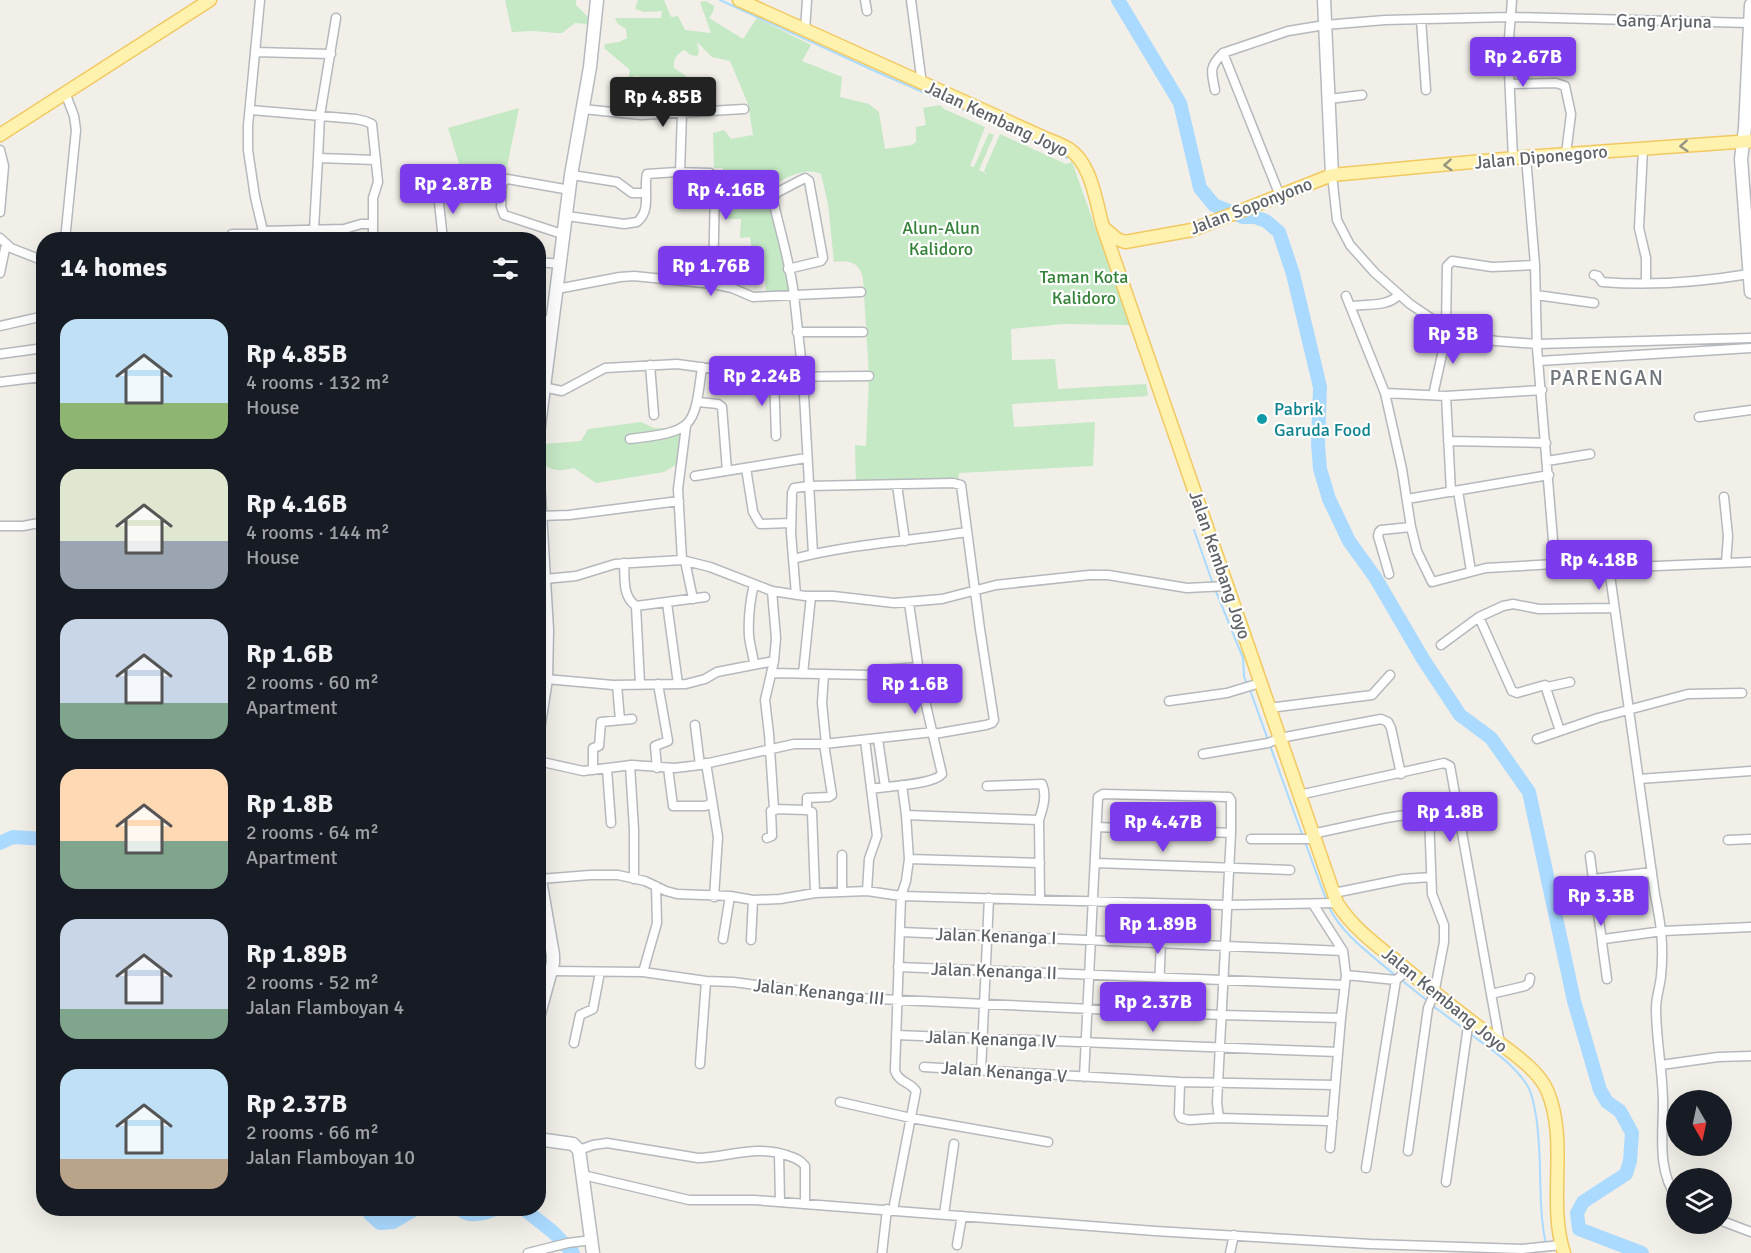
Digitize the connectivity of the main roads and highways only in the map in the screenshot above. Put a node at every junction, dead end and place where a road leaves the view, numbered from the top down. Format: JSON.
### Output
{"nodes":[{"id":1,"x":210,"y":0,"type":"edge"},
{"id":2,"x":739,"y":0,"type":"edge"},
{"id":3,"x":0,"y":135,"type":"edge"},
{"id":4,"x":1747,"y":141,"type":"edge"},
{"id":5,"x":1332,"y":176,"type":"joint"},
{"id":6,"x":1103,"y":227,"type":"junction"},
{"id":7,"x":1135,"y":241,"type":"junction"},
{"id":8,"x":1119,"y":272,"type":"junction"},
{"id":9,"x":1562,"y":1249,"type":"edge"}],
"edges":[{"from":1,"to":3,"type":"main road"},
{"from":2,"to":6,"type":"main road","name":"Jalan Kembang Joyo"},
{"from":4,"to":5,"type":"main road","name":"Jalan Diponegoro","one_way":true},
{"from":5,"to":7,"type":"main road","name":"Jalan Soponyono"},
{"from":6,"to":7,"type":"main road"},
{"from":6,"to":8,"type":"main road","name":"Jalan Kembang Joyo"},
{"from":7,"to":8,"type":"main road"},
{"from":8,"to":9,"type":"main road","name":"Jalan Kembang Joyo"}]}
